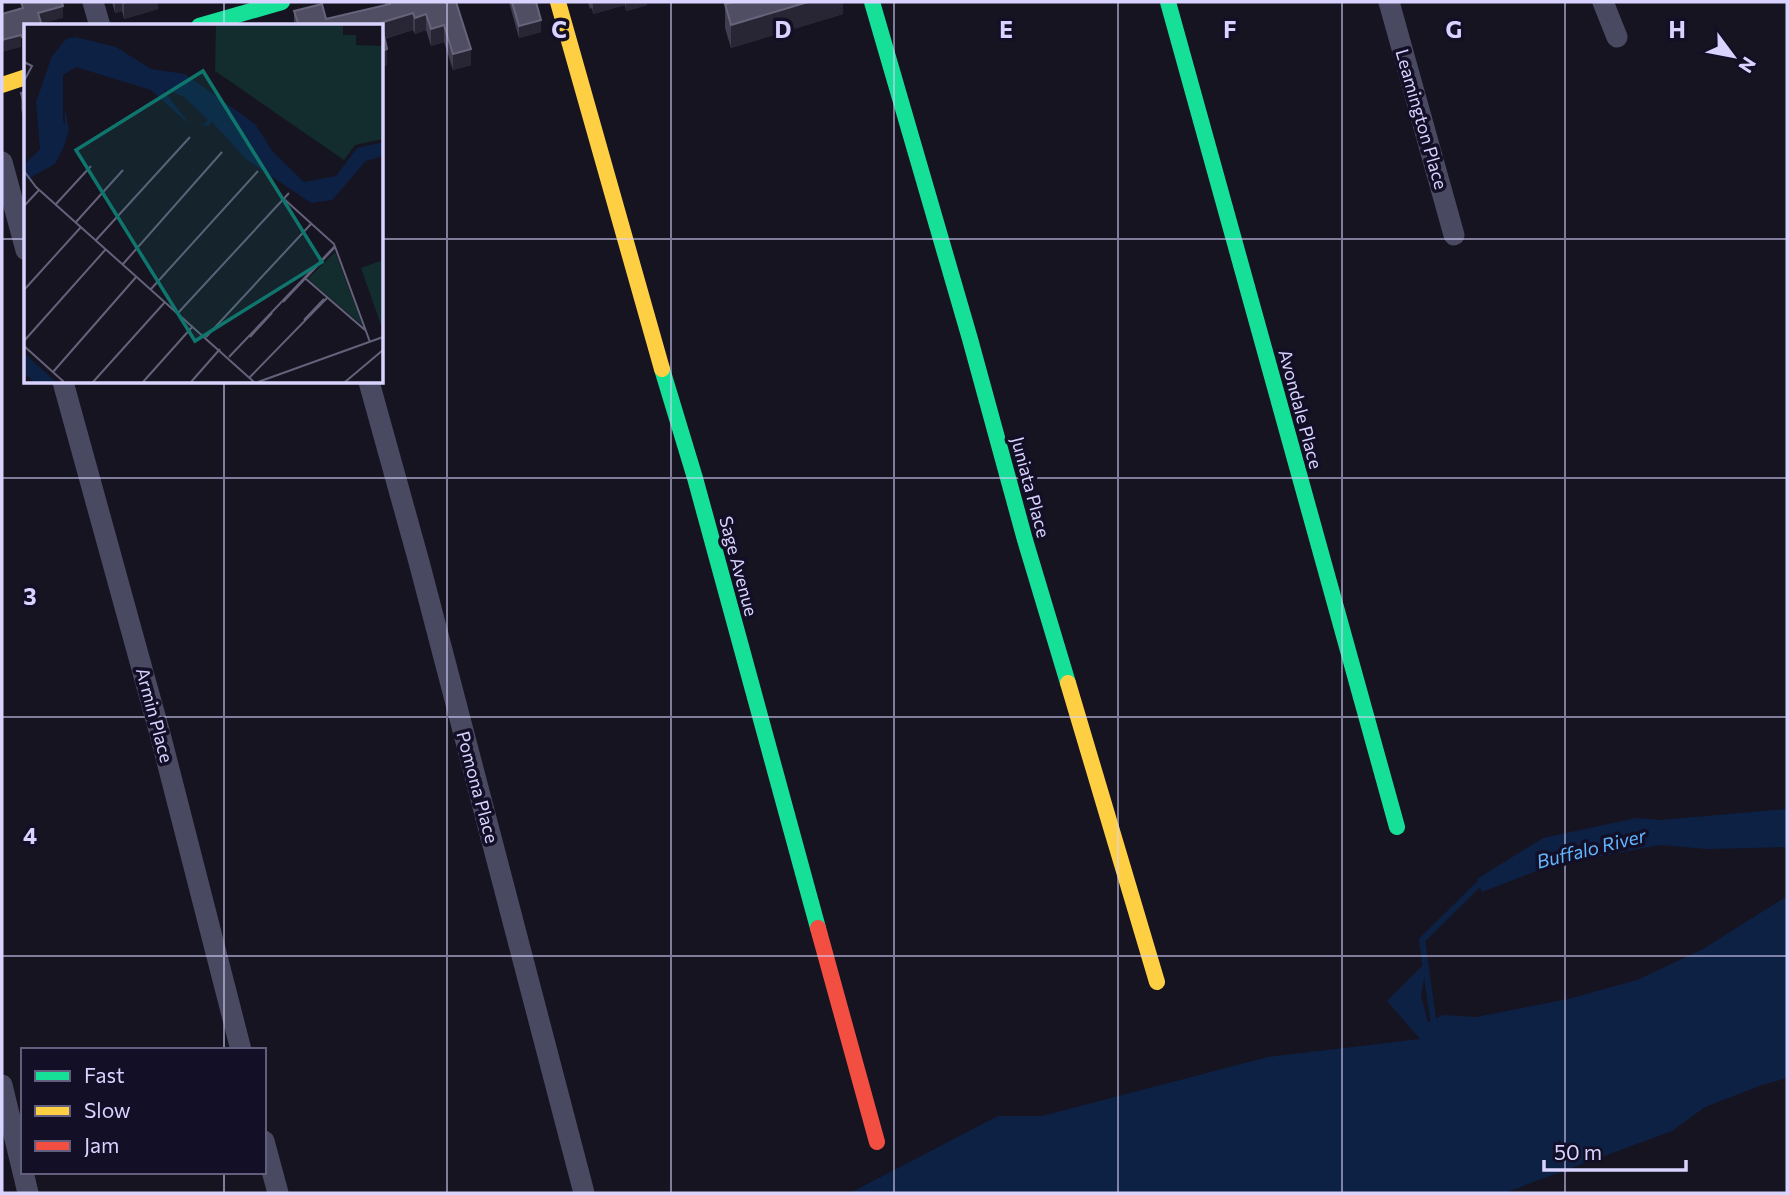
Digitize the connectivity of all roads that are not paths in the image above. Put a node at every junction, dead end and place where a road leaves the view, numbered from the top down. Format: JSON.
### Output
{"nodes":[{"id":1,"x":93,"y":2,"type":"edge"},
{"id":2,"x":558,"y":2,"type":"edge"},
{"id":3,"x":872,"y":2,"type":"edge"},
{"id":4,"x":1168,"y":2,"type":"edge"},
{"id":5,"x":1389,"y":2,"type":"edge"},
{"id":6,"x":1602,"y":2,"type":"edge"},
{"id":7,"x":271,"y":12,"type":"edge"},
{"id":8,"x":99,"y":24,"type":"edge"},
{"id":9,"x":209,"y":24,"type":"edge"},
{"id":10,"x":1617,"y":37,"type":"dead end"},
{"id":11,"x":24,"y":79,"type":"edge"},
{"id":12,"x":2,"y":85,"type":"edge"},
{"id":13,"x":2,"y":162,"type":"edge"},
{"id":14,"x":1454,"y":236,"type":"dead end"},
{"id":15,"x":24,"y":243,"type":"edge"},
{"id":16,"x":63,"y":383,"type":"edge"},
{"id":17,"x":369,"y":383,"type":"edge"},
{"id":18,"x":1396,"y":827,"type":"dead end"},
{"id":19,"x":1157,"y":982,"type":"dead end"},
{"id":20,"x":240,"y":1048,"type":"edge"},
{"id":21,"x":2,"y":1085,"type":"edge"},
{"id":22,"x":877,"y":1142,"type":"dead end"},
{"id":23,"x":266,"y":1148,"type":"edge"},
{"id":24,"x":21,"y":1164,"type":"edge"},
{"id":25,"x":23,"y":1174,"type":"edge"},
{"id":26,"x":28,"y":1193,"type":"edge"},
{"id":27,"x":278,"y":1193,"type":"edge"},
{"id":28,"x":584,"y":1193,"type":"edge"}],
"edges":[{"from":1,"to":8,"type":"street"},
{"from":2,"to":22,"type":"street","name":"Sage Avenue"},
{"from":3,"to":19,"type":"street","name":"Juniata Place"},
{"from":4,"to":18,"type":"street","name":"Avondale Place"},
{"from":5,"to":14,"type":"street","name":"Leamington Place"},
{"from":6,"to":10,"type":"street"},
{"from":7,"to":9,"type":"street"},
{"from":11,"to":12,"type":"street"},
{"from":13,"to":15,"type":"street"},
{"from":16,"to":20,"type":"street","name":"Armin Place"},
{"from":17,"to":28,"type":"street","name":"Pomona Place"},
{"from":21,"to":24,"type":"street"},
{"from":23,"to":27,"type":"street"},
{"from":25,"to":26,"type":"street"}]}
